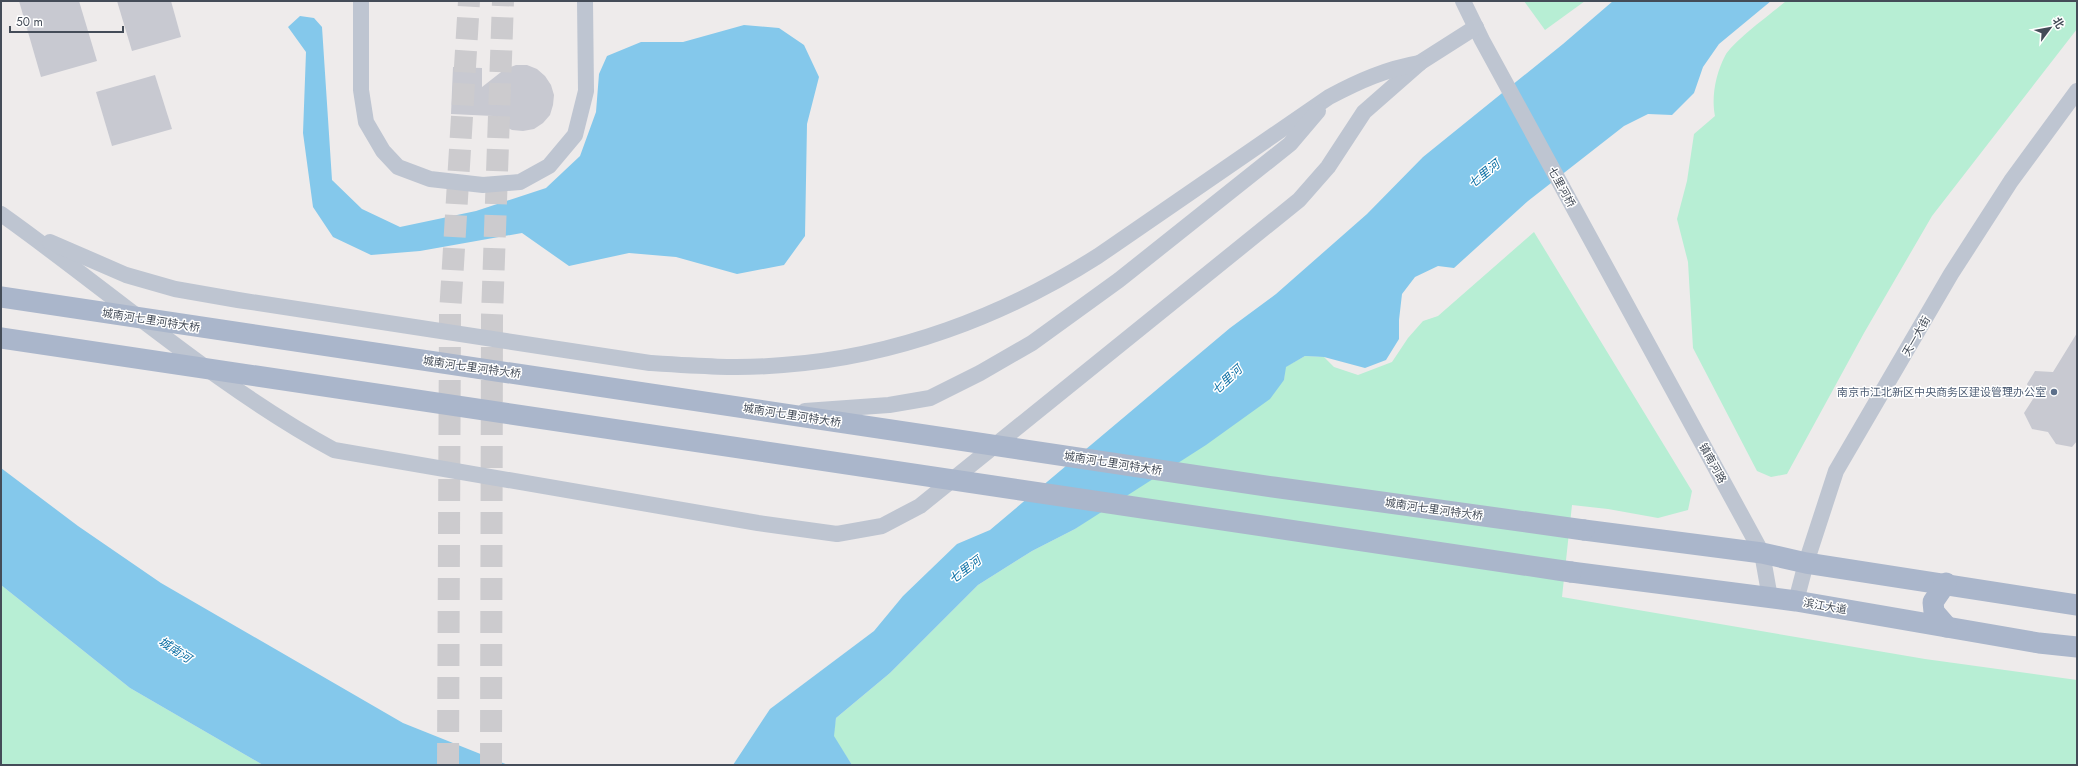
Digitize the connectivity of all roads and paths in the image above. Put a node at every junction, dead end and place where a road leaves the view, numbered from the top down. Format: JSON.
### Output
{"nodes":[{"id":1,"x":361,"y":1,"type":"edge"},
{"id":2,"x":585,"y":1,"type":"edge"},
{"id":3,"x":1463,"y":1,"type":"edge"},
{"id":4,"x":1479,"y":34,"type":"junction"},
{"id":5,"x":1421,"y":62,"type":"junction"},
{"id":6,"x":2077,"y":90,"type":"edge"},
{"id":7,"x":1329,"y":97,"type":"junction"},
{"id":8,"x":1,"y":214,"type":"edge"},
{"id":9,"x":23,"y":230,"type":"junction"},
{"id":10,"x":1,"y":297,"type":"edge"},
{"id":11,"x":1642,"y":334,"type":"joint"},
{"id":12,"x":1,"y":338,"type":"edge"},
{"id":13,"x":782,"y":413,"type":"junction"},
{"id":14,"x":1762,"y":553,"type":"junction"},
{"id":15,"x":1806,"y":563,"type":"junction"},
{"id":16,"x":1946,"y":583,"type":"junction"},
{"id":17,"x":1770,"y":598,"type":"junction"},
{"id":18,"x":1796,"y":601,"type":"junction"},
{"id":19,"x":2077,"y":605,"type":"edge"},
{"id":20,"x":1947,"y":627,"type":"junction"},
{"id":21,"x":2077,"y":647,"type":"edge"}],
"edges":[{"from":1,"to":2,"type":"street"},
{"from":3,"to":4,"type":"street"},
{"from":4,"to":5,"type":"street"},
{"from":4,"to":11,"type":"street","name":"七里河桥"},
{"from":5,"to":7,"type":"street"},
{"from":5,"to":9,"type":"street"},
{"from":6,"to":15,"type":"street","name":"天一大街"},
{"from":7,"to":9,"type":"street"},
{"from":7,"to":13,"type":"street","bridge":true},
{"from":8,"to":9,"type":"street"},
{"from":10,"to":13,"type":"main road","name":"城南河七里河特大桥","bridge":true},
{"from":11,"to":14,"type":"street","name":"镇南河路"},
{"from":12,"to":17,"type":"main road","name":"滨江大道","bridge":true},
{"from":13,"to":14,"type":"main road","name":"城南河七里河特大桥","bridge":true},
{"from":14,"to":15,"type":"main road"},
{"from":14,"to":17,"type":"street","name":"镇南河路"},
{"from":15,"to":16,"type":"main road"},
{"from":15,"to":18,"type":"street","name":"天一大街"},
{"from":16,"to":19,"type":"main road"},
{"from":16,"to":20,"type":"main road"},
{"from":17,"to":18,"type":"main road","name":"滨江大道"},
{"from":18,"to":20,"type":"main road","name":"滨江大道"},
{"from":20,"to":21,"type":"main road","name":"滨江大道"}]}
